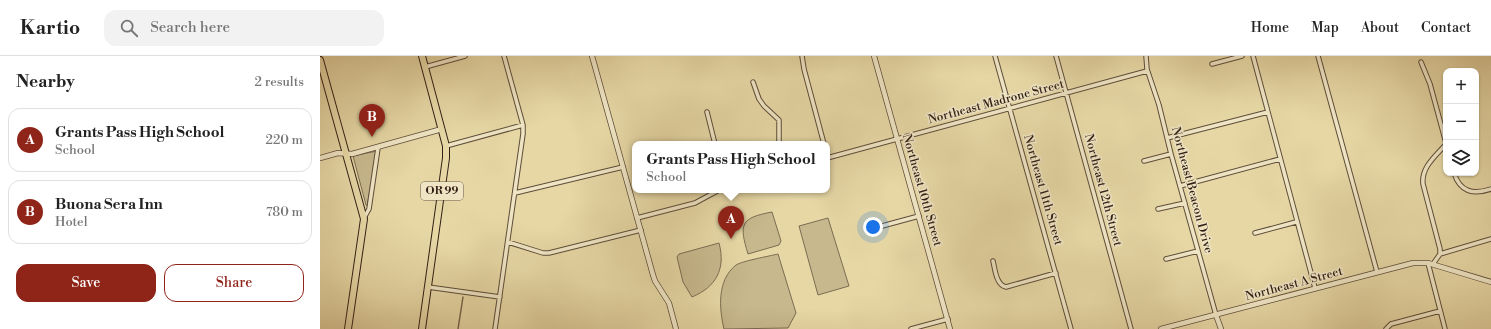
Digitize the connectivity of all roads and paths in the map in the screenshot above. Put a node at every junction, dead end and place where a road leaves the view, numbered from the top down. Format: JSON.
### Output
{"nodes":[{"id":1,"x":422,"y":56,"type":"edge"},
{"id":2,"x":465,"y":56,"type":"edge"},
{"id":3,"x":504,"y":56,"type":"edge"},
{"id":4,"x":592,"y":56,"type":"edge"},
{"id":5,"x":802,"y":56,"type":"edge"},
{"id":6,"x":874,"y":56,"type":"edge"},
{"id":7,"x":995,"y":56,"type":"edge"},
{"id":8,"x":1056,"y":56,"type":"edge"},
{"id":9,"x":1146,"y":56,"type":"edge"},
{"id":10,"x":1242,"y":56,"type":"edge"},
{"id":11,"x":1253,"y":56,"type":"edge"},
{"id":12,"x":1318,"y":56,"type":"edge"},
{"id":13,"x":320,"y":60,"type":"edge"},
{"id":14,"x":1421,"y":62,"type":"dead end"},
{"id":15,"x":1212,"y":64,"type":"dead end"},
{"id":16,"x":425,"y":67,"type":"junction"},
{"id":17,"x":1147,"y":71,"type":"junction"},
{"id":18,"x":754,"y":82,"type":"dead end"},
{"id":19,"x":1066,"y":94,"type":"junction"},
{"id":20,"x":1010,"y":110,"type":"junction"},
{"id":21,"x":707,"y":112,"type":"dead end"},
{"id":22,"x":1268,"y":112,"type":"junction"},
{"id":23,"x":523,"y":125,"type":"junction"},
{"id":24,"x":442,"y":129,"type":"junction"},
{"id":25,"x":1167,"y":138,"type":"junction"},
{"id":26,"x":897,"y":139,"type":"junction"},
{"id":27,"x":1445,"y":140,"type":"edge"},
{"id":28,"x":714,"y":141,"type":"edge"},
{"id":29,"x":778,"y":141,"type":"edge"},
{"id":30,"x":823,"y":141,"type":"edge"},
{"id":31,"x":446,"y":146,"type":"junction"},
{"id":32,"x":378,"y":148,"type":"junction"},
{"id":33,"x":1443,"y":148,"type":"edge"},
{"id":34,"x":346,"y":154,"type":"junction"},
{"id":35,"x":1171,"y":154,"type":"junction"},
{"id":36,"x":830,"y":156,"type":"edge"},
{"id":37,"x":320,"y":158,"type":"edge"},
{"id":38,"x":1280,"y":159,"type":"junction"},
{"id":39,"x":1144,"y":161,"type":"dead end"},
{"id":40,"x":623,"y":168,"type":"junction"},
{"id":41,"x":1455,"y":176,"type":"edge"},
{"id":42,"x":1180,"y":186,"type":"junction"},
{"id":43,"x":1491,"y":190,"type":"edge"},
{"id":44,"x":713,"y":193,"type":"edge"},
{"id":45,"x":515,"y":194,"type":"junction"},
{"id":46,"x":1185,"y":203,"type":"junction"},
{"id":47,"x":1158,"y":209,"type":"dead end"},
{"id":48,"x":919,"y":216,"type":"junction"},
{"id":49,"x":637,"y":218,"type":"junction"},
{"id":50,"x":364,"y":219,"type":"junction"},
{"id":51,"x":1296,"y":222,"type":"junction"},
{"id":52,"x":871,"y":229,"type":"dead end"},
{"id":53,"x":641,"y":230,"type":"junction"},
{"id":54,"x":1256,"y":233,"type":"dead end"},
{"id":55,"x":1491,"y":239,"type":"edge"},
{"id":56,"x":508,"y":242,"type":"junction"},
{"id":57,"x":1198,"y":251,"type":"junction"},
{"id":58,"x":1440,"y":254,"type":"junction"},
{"id":59,"x":1166,"y":259,"type":"dead end"},
{"id":60,"x":993,"y":261,"type":"dead end"},
{"id":61,"x":1431,"y":264,"type":"junction"},
{"id":62,"x":1377,"y":272,"type":"junction"},
{"id":63,"x":1056,"y":273,"type":"junction"},
{"id":64,"x":1491,"y":282,"type":"edge"},
{"id":65,"x":428,"y":287,"type":"junction"},
{"id":66,"x":1315,"y":288,"type":"junction"},
{"id":67,"x":500,"y":298,"type":"junction"},
{"id":68,"x":1440,"y":311,"type":"junction"},
{"id":69,"x":1216,"y":314,"type":"junction"},
{"id":70,"x":948,"y":319,"type":"junction"},
{"id":71,"x":348,"y":329,"type":"edge"},
{"id":72,"x":422,"y":329,"type":"edge"},
{"id":73,"x":495,"y":329,"type":"edge"},
{"id":74,"x":676,"y":329,"type":"edge"},
{"id":75,"x":911,"y":329,"type":"edge"},
{"id":76,"x":950,"y":329,"type":"edge"},
{"id":77,"x":1071,"y":329,"type":"edge"},
{"id":78,"x":1131,"y":329,"type":"edge"},
{"id":79,"x":1161,"y":329,"type":"edge"},
{"id":80,"x":1220,"y":329,"type":"edge"},
{"id":81,"x":1386,"y":329,"type":"edge"},
{"id":82,"x":1445,"y":329,"type":"edge"}],
"edges":[{"from":1,"to":16,"type":"highway","number":"OR 99"},
{"from":2,"to":16,"type":"street"},
{"from":3,"to":23,"type":"street"},
{"from":4,"to":40,"type":"street"},
{"from":5,"to":30,"type":"street"},
{"from":6,"to":26,"type":"street","name":"Northeast 10th Street"},
{"from":7,"to":20,"type":"street","name":"Northeast 11th Street"},
{"from":8,"to":19,"type":"street","name":"Northeast 12th Street"},
{"from":9,"to":17,"type":"street","name":"Northeast Beacon Drive"},
{"from":10,"to":15,"type":"street"},
{"from":11,"to":22,"type":"street"},
{"from":12,"to":62,"type":"street"},
{"from":13,"to":34,"type":"highway"},
{"from":14,"to":27,"type":"street"},
{"from":16,"to":24,"type":"highway","number":"OR 99"},
{"from":17,"to":19,"type":"street","name":"Northeast Madrone Street"},
{"from":17,"to":25,"type":"street","name":"Northeast Beacon Drive"},
{"from":18,"to":29,"type":"street"},
{"from":19,"to":20,"type":"street","name":"Northeast Madrone Street"},
{"from":19,"to":78,"type":"street","name":"Northeast 12th Street"},
{"from":20,"to":26,"type":"street","name":"Northeast Madrone Street"},
{"from":20,"to":63,"type":"street","name":"Northeast 11th Street"},
{"from":21,"to":28,"type":"street"},
{"from":22,"to":25,"type":"street"},
{"from":22,"to":38,"type":"street"},
{"from":23,"to":31,"type":"street"},
{"from":23,"to":45,"type":"street"},
{"from":24,"to":31,"type":"highway","number":"OR 99"},
{"from":24,"to":32,"type":"street"},
{"from":25,"to":35,"type":"street","name":"Northeast Beacon Drive"},
{"from":26,"to":36,"type":"street","name":"Northeast Madrone Street"},
{"from":26,"to":48,"type":"street","name":"Northeast 10th Street"},
{"from":31,"to":65,"type":"highway","number":"OR 99"},
{"from":32,"to":34,"type":"street"},
{"from":32,"to":50,"type":"street"},
{"from":33,"to":58,"type":"street"},
{"from":34,"to":37,"type":"street"},
{"from":34,"to":50,"type":"highway"},
{"from":35,"to":39,"type":"street"},
{"from":35,"to":42,"type":"street","name":"Northeast Beacon Drive"},
{"from":38,"to":42,"type":"street"},
{"from":38,"to":51,"type":"street"},
{"from":40,"to":45,"type":"street"},
{"from":40,"to":49,"type":"street"},
{"from":41,"to":43,"type":"street"},
{"from":42,"to":46,"type":"street","name":"Northeast Beacon Drive"},
{"from":44,"to":49,"type":"street"},
{"from":45,"to":56,"type":"street"},
{"from":46,"to":47,"type":"street"},
{"from":46,"to":57,"type":"street","name":"Northeast Beacon Drive"},
{"from":48,"to":52,"type":"street"},
{"from":48,"to":70,"type":"street","name":"Northeast 10th Street"},
{"from":49,"to":53,"type":"street"},
{"from":50,"to":71,"type":"highway"},
{"from":51,"to":54,"type":"street"},
{"from":51,"to":66,"type":"street"},
{"from":53,"to":56,"type":"street"},
{"from":53,"to":74,"type":"street"},
{"from":55,"to":58,"type":"street"},
{"from":56,"to":67,"type":"street"},
{"from":57,"to":59,"type":"street"},
{"from":57,"to":69,"type":"street","name":"Northeast Beacon Drive"},
{"from":58,"to":61,"type":"street"},
{"from":60,"to":63,"type":"street"},
{"from":61,"to":62,"type":"street","name":"Northeast A Street"},
{"from":61,"to":64,"type":"street"},
{"from":61,"to":68,"type":"street"},
{"from":62,"to":66,"type":"street","name":"Northeast A Street"},
{"from":63,"to":77,"type":"street","name":"Northeast 11th Street"},
{"from":65,"to":67,"type":"street"},
{"from":65,"to":72,"type":"highway","number":"OR 99"},
{"from":66,"to":69,"type":"street","name":"Northeast A Street"},
{"from":67,"to":73,"type":"street"},
{"from":68,"to":81,"type":"street"},
{"from":68,"to":82,"type":"street"},
{"from":69,"to":79,"type":"street","name":"Northeast A Street"},
{"from":69,"to":80,"type":"street","name":"Northeast Beacon Drive"},
{"from":70,"to":75,"type":"street"},
{"from":70,"to":76,"type":"street","name":"Northeast 10th Street"}]}
